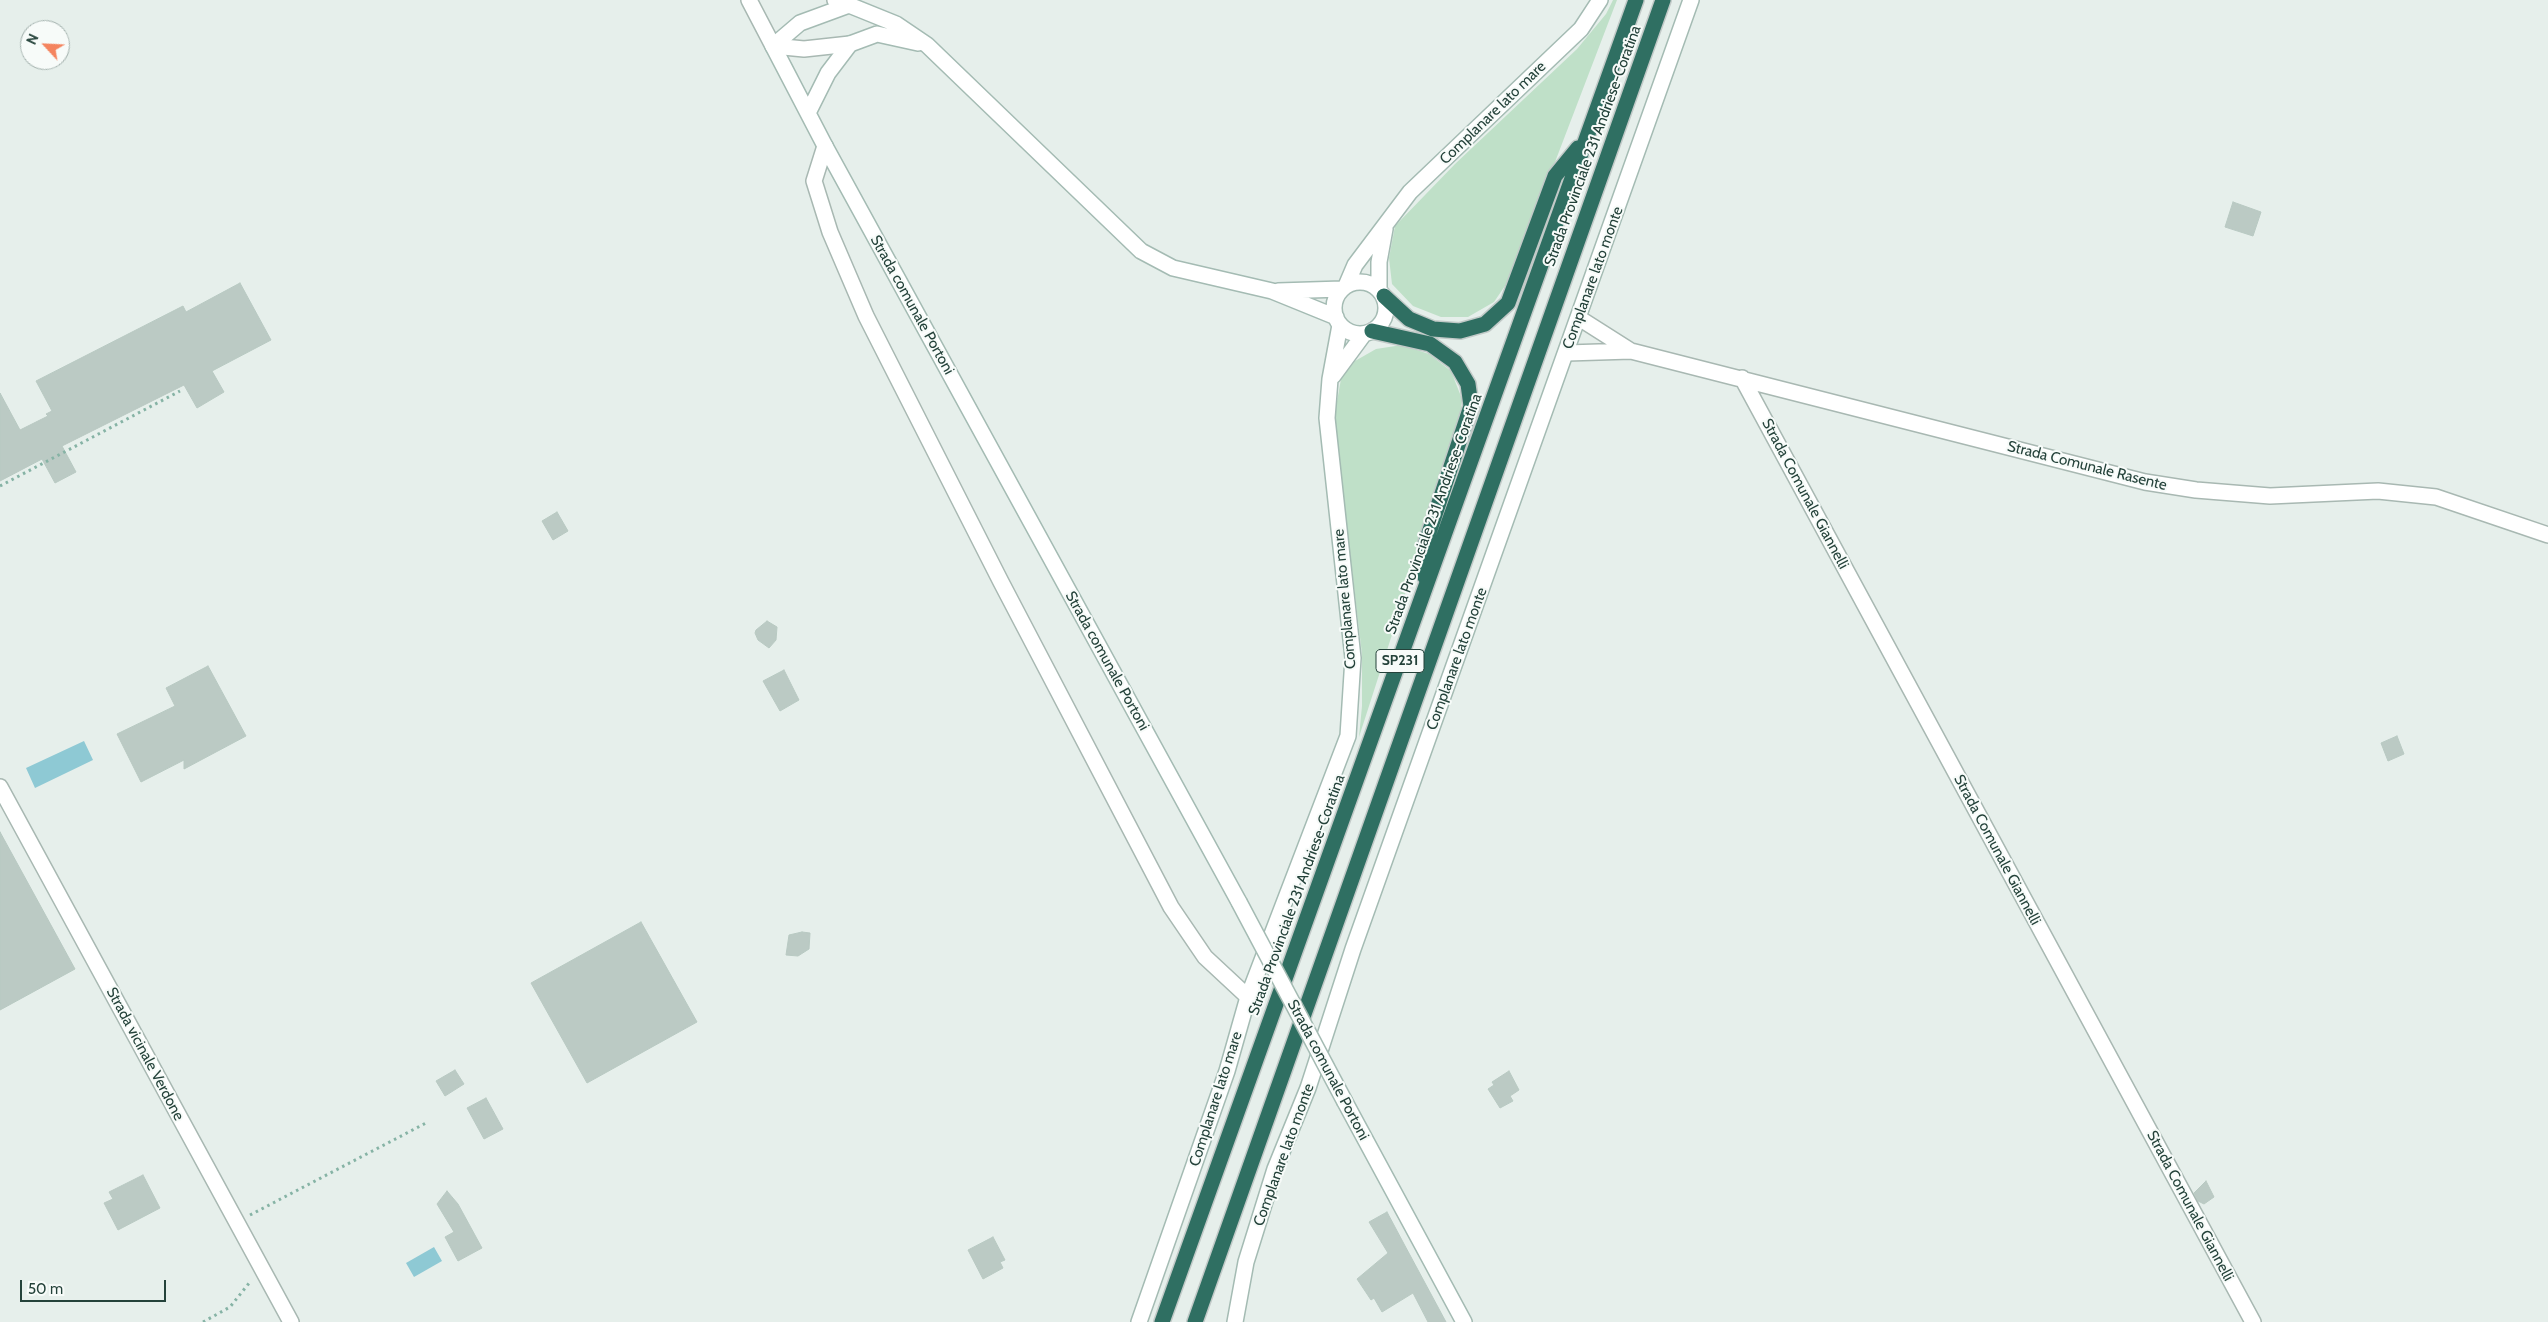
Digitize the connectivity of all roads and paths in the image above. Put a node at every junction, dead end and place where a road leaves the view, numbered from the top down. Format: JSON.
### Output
{"nodes":[{"id":1,"x":749,"y":0,"type":"edge"},
{"id":2,"x":835,"y":0,"type":"edge"},
{"id":3,"x":1600,"y":0,"type":"edge"},
{"id":4,"x":1636,"y":0,"type":"edge"},
{"id":5,"x":1663,"y":0,"type":"edge"},
{"id":6,"x":1692,"y":0,"type":"edge"},
{"id":7,"x":849,"y":6,"type":"junction"},
{"id":8,"x":850,"y":44,"type":"junction"},
{"id":9,"x":927,"y":45,"type":"junction"},
{"id":10,"x":773,"y":46,"type":"junction"},
{"id":11,"x":808,"y":113,"type":"junction"},
{"id":12,"x":1586,"y":139,"type":"junction"},
{"id":13,"x":825,"y":146,"type":"junction"},
{"id":14,"x":1386,"y":225,"type":"junction"},
{"id":15,"x":1344,"y":288,"type":"junction"},
{"id":16,"x":1272,"y":291,"type":"junction"},
{"id":17,"x":1382,"y":293,"type":"junction"},
{"id":18,"x":1579,"y":318,"type":"junction"},
{"id":19,"x":1338,"y":321,"type":"junction"},
{"id":20,"x":1368,"y":332,"type":"junction"},
{"id":21,"x":1631,"y":351,"type":"junction"},
{"id":22,"x":1567,"y":352,"type":"junction"},
{"id":23,"x":1742,"y":378,"type":"junction"},
{"id":24,"x":1330,"y":379,"type":"junction"},
{"id":25,"x":180,"y":391,"type":"dead end"},
{"id":26,"x":0,"y":486,"type":"edge"},
{"id":27,"x":2548,"y":535,"type":"edge"},
{"id":28,"x":1424,"y":595,"type":"junction"},
{"id":29,"x":0,"y":786,"type":"edge"},
{"id":30,"x":1248,"y":997,"type":"junction"},
{"id":31,"x":426,"y":1123,"type":"dead end"},
{"id":32,"x":236,"y":1222,"type":"junction"},
{"id":33,"x":261,"y":1268,"type":"junction"},
{"id":34,"x":203,"y":1322,"type":"edge"},
{"id":35,"x":290,"y":1322,"type":"edge"},
{"id":36,"x":1139,"y":1322,"type":"edge"},
{"id":37,"x":1162,"y":1322,"type":"edge"},
{"id":38,"x":1195,"y":1322,"type":"edge"},
{"id":39,"x":1236,"y":1322,"type":"edge"},
{"id":40,"x":1464,"y":1322,"type":"edge"},
{"id":41,"x":2253,"y":1322,"type":"edge"}],
"edges":[{"from":1,"to":10,"type":"street","name":"Strada comunale Portoni"},
{"from":2,"to":7,"type":"street"},
{"from":3,"to":14,"type":"street","name":"Complanare lato mare"},
{"from":4,"to":12,"type":"highway","name":"Strada Provinciale 231 Andriese-Coratina","number":"SP231"},
{"from":5,"to":38,"type":"highway","name":"Strada Provinciale 231 Andriese-Coratina","number":"SP231"},
{"from":6,"to":18,"type":"street","name":"Complanare lato monte"},
{"from":7,"to":9,"type":"street"},
{"from":7,"to":10,"type":"street"},
{"from":8,"to":9,"type":"street"},
{"from":8,"to":10,"type":"street"},
{"from":8,"to":11,"type":"street"},
{"from":9,"to":16,"type":"street"},
{"from":10,"to":11,"type":"street","name":"Strada comunale Portoni"},
{"from":11,"to":13,"type":"street","name":"Strada comunale Portoni"},
{"from":12,"to":17,"type":"highway"},
{"from":12,"to":28,"type":"highway","name":"Strada Provinciale 231 Andriese-Coratina","number":"SP231"},
{"from":13,"to":30,"type":"street"},
{"from":13,"to":40,"type":"street","name":"Strada comunale Portoni","bridge":true},
{"from":14,"to":15,"type":"street","name":"Complanare lato mare"},
{"from":14,"to":17,"type":"street","name":"Complanare lato mare"},
{"from":15,"to":16,"type":"street"},
{"from":15,"to":17,"type":"street"},
{"from":15,"to":19,"type":"street"},
{"from":16,"to":19,"type":"street"},
{"from":17,"to":20,"type":"street"},
{"from":18,"to":21,"type":"street"},
{"from":18,"to":22,"type":"street","name":"Complanare lato monte"},
{"from":19,"to":20,"type":"street"},
{"from":19,"to":24,"type":"street","name":"Complanare lato mare"},
{"from":20,"to":24,"type":"street"},
{"from":20,"to":28,"type":"highway"},
{"from":21,"to":22,"type":"street"},
{"from":21,"to":23,"type":"street","name":"Strada Comunale Rasente"},
{"from":22,"to":39,"type":"street","name":"Complanare lato monte"},
{"from":23,"to":27,"type":"street","name":"Strada Comunale Rasente"},
{"from":23,"to":41,"type":"street","name":"Strada Comunale Giannelli"},
{"from":24,"to":30,"type":"street","name":"Complanare lato mare"},
{"from":25,"to":26,"type":"path"},
{"from":28,"to":37,"type":"highway","name":"Strada Provinciale 231 Andriese-Coratina","number":"SP231"},
{"from":29,"to":32,"type":"street","name":"Strada vicinale Verdone"},
{"from":30,"to":36,"type":"street","name":"Complanare lato mare"},
{"from":31,"to":32,"type":"path"},
{"from":32,"to":33,"type":"street","name":"Strada vicinale Verdone"},
{"from":33,"to":34,"type":"path"},
{"from":33,"to":35,"type":"street","name":"Strada vicinale Verdone"}]}
